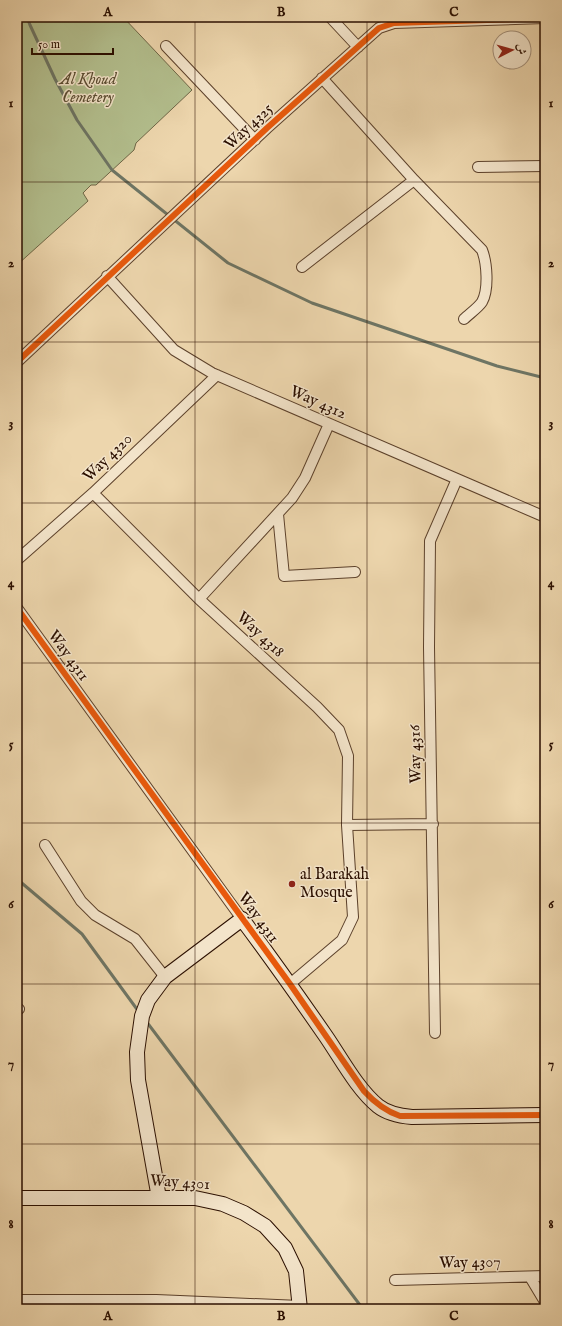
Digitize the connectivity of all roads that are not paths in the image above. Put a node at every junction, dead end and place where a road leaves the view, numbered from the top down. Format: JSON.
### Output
{"nodes":[{"id":1,"x":330,"y":17,"type":"edge"},
{"id":2,"x":545,"y":18,"type":"edge"},
{"id":3,"x":438,"y":20,"type":"edge"},
{"id":4,"x":166,"y":46,"type":"dead end"},
{"id":5,"x":358,"y":46,"type":"junction"},
{"id":6,"x":322,"y":78,"type":"junction"},
{"id":7,"x":254,"y":140,"type":"junction"},
{"id":8,"x":545,"y":166,"type":"edge"},
{"id":9,"x":478,"y":167,"type":"dead end"},
{"id":10,"x":414,"y":180,"type":"junction"},
{"id":11,"x":302,"y":268,"type":"dead end"},
{"id":12,"x":107,"y":276,"type":"junction"},
{"id":13,"x":464,"y":319,"type":"dead end"},
{"id":14,"x":17,"y":362,"type":"edge"},
{"id":15,"x":216,"y":375,"type":"junction"},
{"id":16,"x":329,"y":424,"type":"junction"},
{"id":17,"x":457,"y":479,"type":"junction"},
{"id":18,"x":94,"y":493,"type":"junction"},
{"id":19,"x":278,"y":514,"type":"junction"},
{"id":20,"x":545,"y":517,"type":"edge"},
{"id":21,"x":17,"y":560,"type":"edge"},
{"id":22,"x":355,"y":572,"type":"dead end"},
{"id":23,"x":199,"y":599,"type":"junction"},
{"id":24,"x":17,"y":608,"type":"edge"},
{"id":25,"x":433,"y":824,"type":"junction"},
{"id":26,"x":348,"y":825,"type":"junction"},
{"id":27,"x":45,"y":845,"type":"dead end"},
{"id":28,"x":242,"y":919,"type":"junction"},
{"id":29,"x":165,"y":977,"type":"junction"},
{"id":30,"x":290,"y":984,"type":"junction"},
{"id":31,"x":435,"y":1034,"type":"dead end"},
{"id":32,"x":545,"y":1116,"type":"edge"},
{"id":33,"x":17,"y":1198,"type":"edge"},
{"id":34,"x":160,"y":1198,"type":"junction"},
{"id":35,"x":545,"y":1276,"type":"edge"},
{"id":36,"x":530,"y":1277,"type":"junction"},
{"id":37,"x":395,"y":1280,"type":"dead end"},
{"id":38,"x":17,"y":1300,"type":"edge"},
{"id":39,"x":545,"y":1302,"type":"edge"},
{"id":40,"x":156,"y":1305,"type":"edge"},
{"id":41,"x":300,"y":1308,"type":"edge"}],
"edges":[{"from":1,"to":5,"type":"street"},
{"from":2,"to":3,"type":"street","name":"Way 4325"},
{"from":3,"to":5,"type":"street","name":"Way 4325"},
{"from":4,"to":7,"type":"street"},
{"from":5,"to":6,"type":"street","name":"Way 4325"},
{"from":6,"to":7,"type":"street","name":"Way 4325"},
{"from":6,"to":10,"type":"street"},
{"from":7,"to":12,"type":"street","name":"Way 4325"},
{"from":8,"to":9,"type":"street"},
{"from":10,"to":11,"type":"street"},
{"from":10,"to":13,"type":"street"},
{"from":12,"to":14,"type":"street","name":"Way 4325"},
{"from":12,"to":15,"type":"street","name":"Way 4312"},
{"from":15,"to":16,"type":"street","name":"Way 4312"},
{"from":15,"to":18,"type":"street","name":"Way 4320"},
{"from":16,"to":17,"type":"street","name":"Way 4312"},
{"from":16,"to":19,"type":"street"},
{"from":17,"to":20,"type":"street","name":"Way 4312"},
{"from":17,"to":25,"type":"street","name":"Way 4316"},
{"from":18,"to":21,"type":"street","name":"Way 4320"},
{"from":18,"to":23,"type":"street","name":"Way 4318"},
{"from":19,"to":22,"type":"street"},
{"from":19,"to":23,"type":"street"},
{"from":23,"to":26,"type":"street","name":"Way 4318"},
{"from":24,"to":28,"type":"street","name":"Way 4311"},
{"from":25,"to":26,"type":"street"},
{"from":25,"to":31,"type":"street","name":"Way 4316"},
{"from":26,"to":30,"type":"street","name":"Way 4318"},
{"from":27,"to":29,"type":"street"},
{"from":28,"to":29,"type":"street"},
{"from":28,"to":30,"type":"street","name":"Way 4311"},
{"from":29,"to":34,"type":"street"},
{"from":30,"to":32,"type":"street","name":"Way 4311"},
{"from":33,"to":34,"type":"street","name":"Way 4301"},
{"from":34,"to":41,"type":"street","name":"Way 4301"},
{"from":35,"to":36,"type":"street","name":"Way 4307"},
{"from":36,"to":37,"type":"street","name":"Way 4307"},
{"from":36,"to":39,"type":"street"},
{"from":38,"to":40,"type":"street"},
{"from":40,"to":41,"type":"street"}]}
